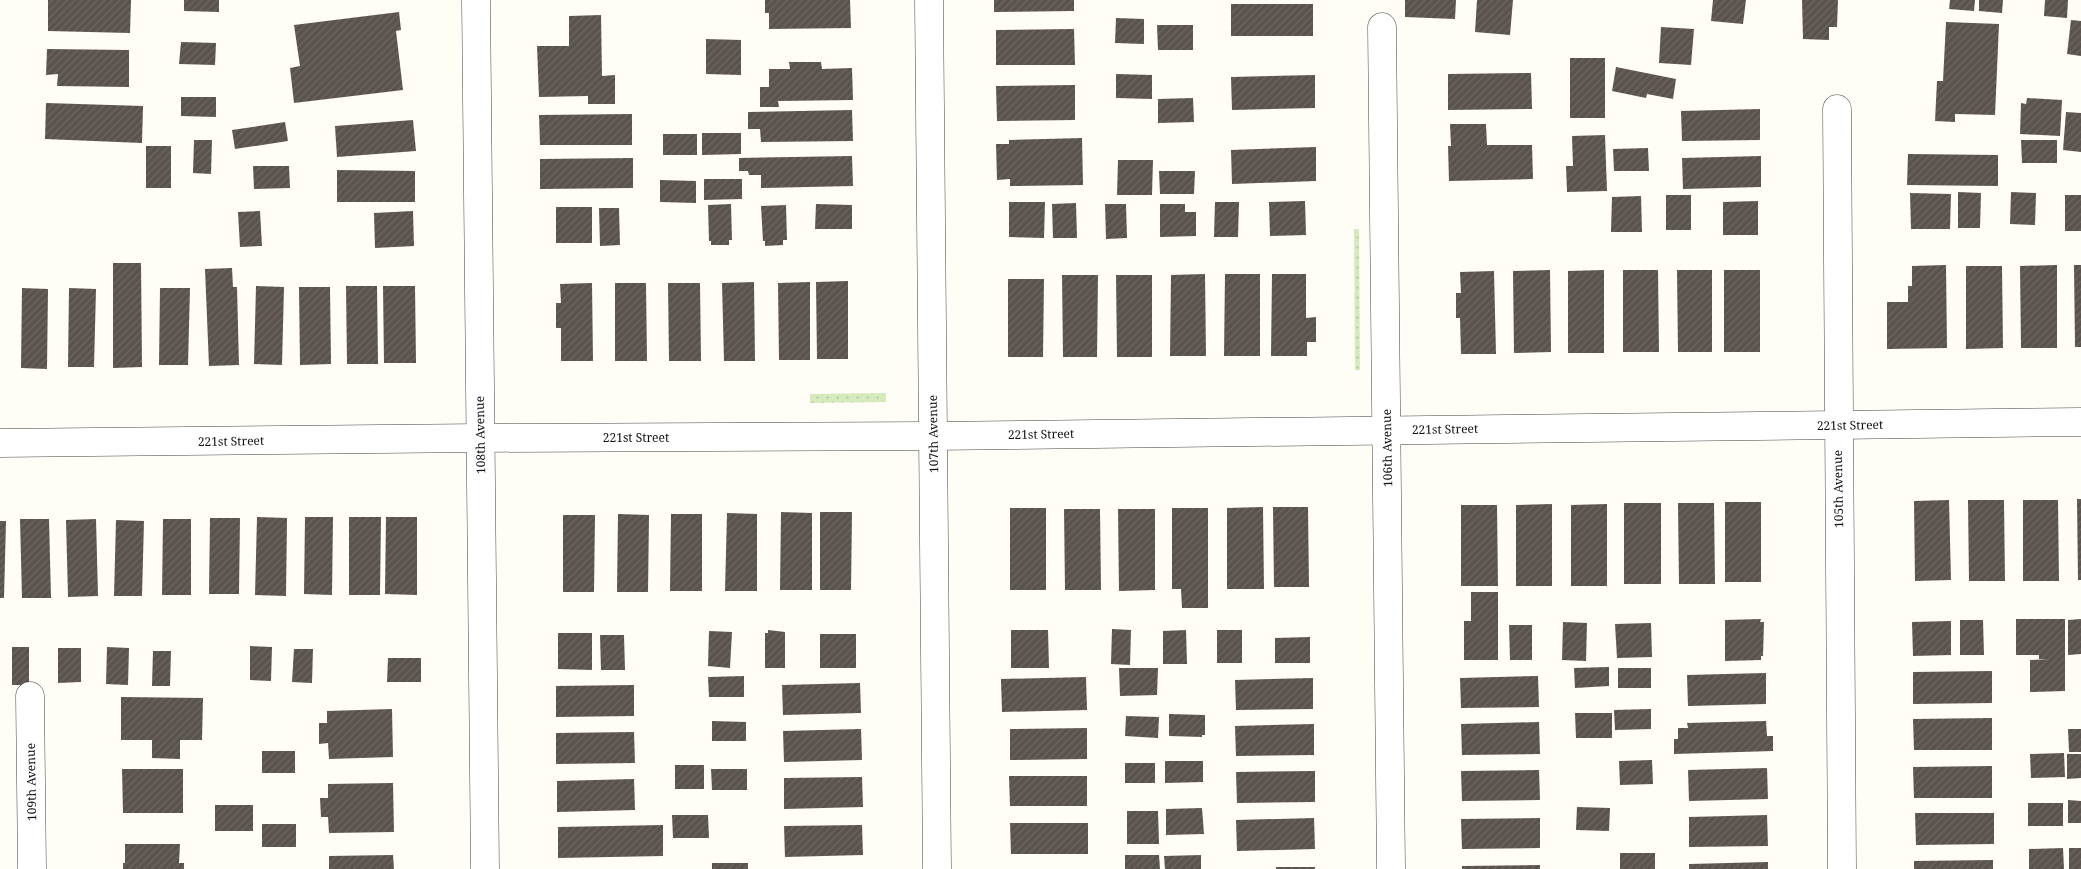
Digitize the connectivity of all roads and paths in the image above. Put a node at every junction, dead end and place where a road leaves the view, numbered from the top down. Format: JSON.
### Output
{"nodes":[{"id":1,"x":476,"y":0,"type":"edge"},
{"id":2,"x":929,"y":0,"type":"edge"},
{"id":3,"x":1382,"y":27,"type":"dead end"},
{"id":4,"x":1837,"y":109,"type":"dead end"},
{"id":5,"x":2081,"y":422,"type":"edge"},
{"id":6,"x":1838,"y":425,"type":"junction"},
{"id":7,"x":1386,"y":430,"type":"junction"},
{"id":8,"x":934,"y":436,"type":"junction"},
{"id":9,"x":480,"y":438,"type":"junction"},
{"id":10,"x":0,"y":443,"type":"edge"},
{"id":11,"x":30,"y":696,"type":"dead end"},
{"id":12,"x":32,"y":869,"type":"edge"},
{"id":13,"x":485,"y":869,"type":"edge"},
{"id":14,"x":937,"y":869,"type":"edge"},
{"id":15,"x":1391,"y":869,"type":"edge"},
{"id":16,"x":1842,"y":869,"type":"edge"}],
"edges":[{"from":1,"to":9,"type":"street","name":"108th Avenue"},
{"from":2,"to":8,"type":"street","name":"107th Avenue"},
{"from":3,"to":7,"type":"street","name":"106th Avenue"},
{"from":4,"to":6,"type":"street","name":"105th Avenue"},
{"from":5,"to":6,"type":"street","name":"221st Street"},
{"from":6,"to":7,"type":"street","name":"221st Street"},
{"from":6,"to":16,"type":"street","name":"105th Avenue"},
{"from":7,"to":8,"type":"street","name":"221st Street"},
{"from":7,"to":15,"type":"street","name":"106th Avenue"},
{"from":8,"to":9,"type":"street","name":"221st Street"},
{"from":8,"to":14,"type":"street","name":"107th Avenue"},
{"from":9,"to":10,"type":"street","name":"221st Street"},
{"from":9,"to":13,"type":"street","name":"108th Avenue"},
{"from":11,"to":12,"type":"street","name":"109th Avenue"}]}
